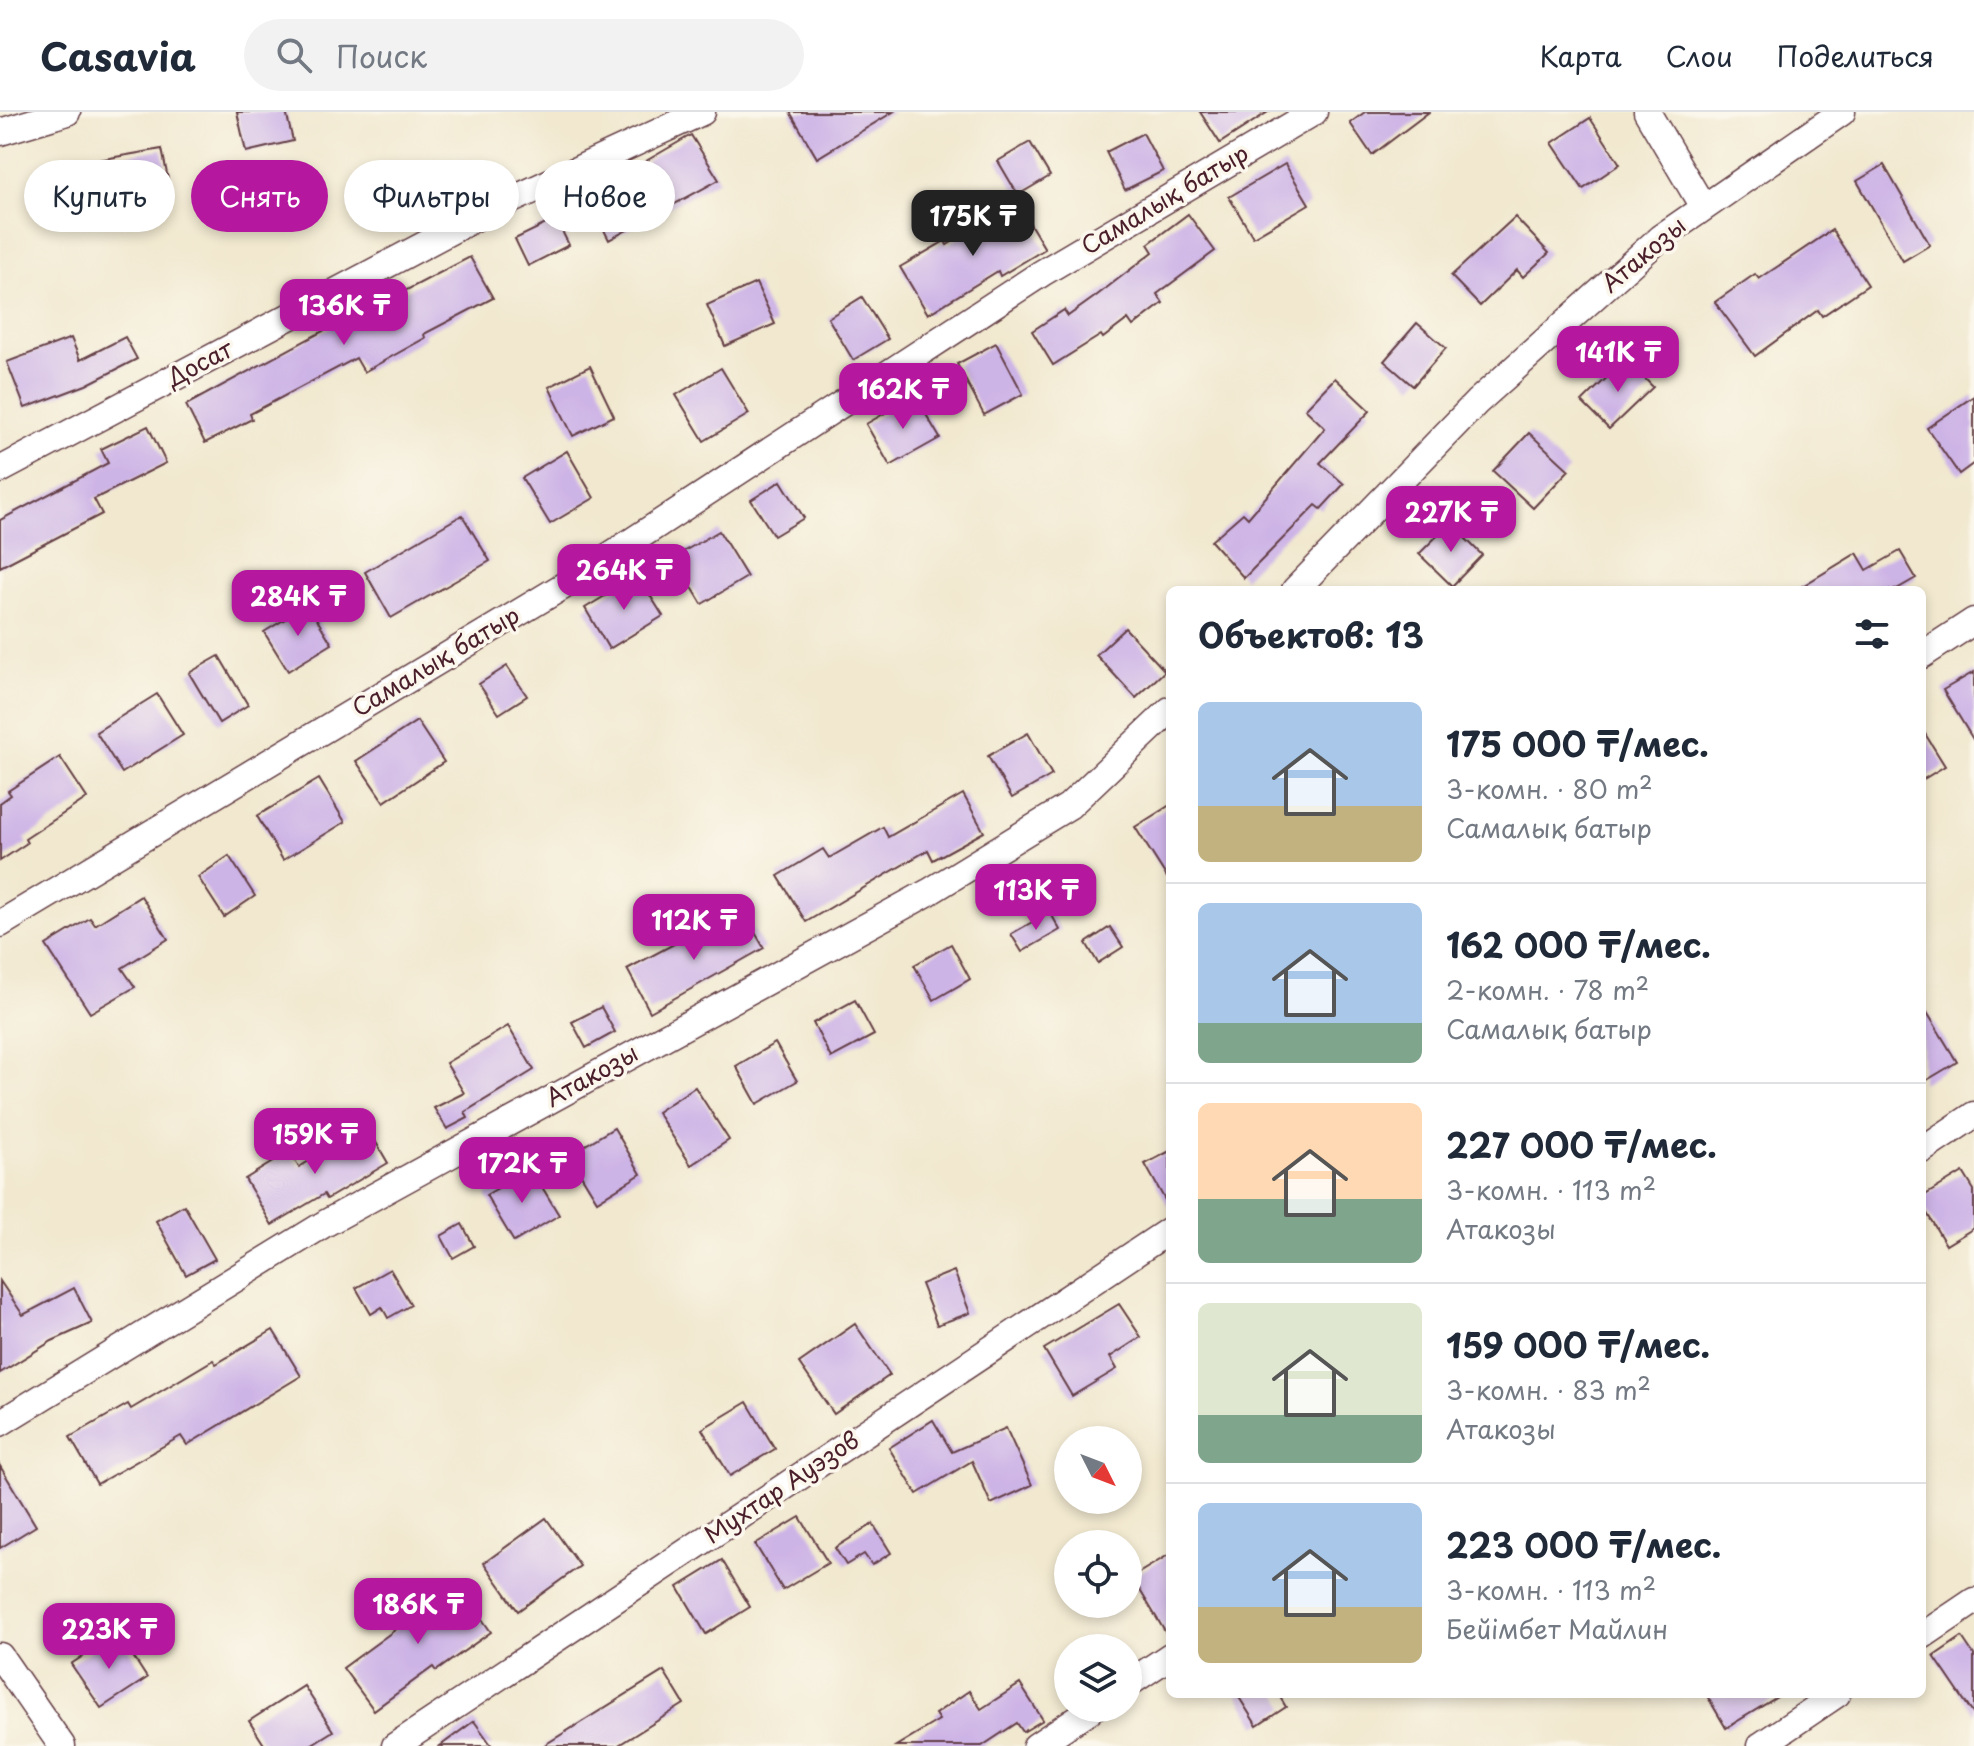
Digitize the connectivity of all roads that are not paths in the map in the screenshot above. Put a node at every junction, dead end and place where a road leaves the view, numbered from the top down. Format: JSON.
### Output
{"nodes":[{"id":1,"x":67,"y":112,"type":"edge"},
{"id":2,"x":702,"y":112,"type":"edge"},
{"id":3,"x":1314,"y":112,"type":"edge"},
{"id":4,"x":1647,"y":112,"type":"edge"},
{"id":5,"x":1842,"y":112,"type":"edge"},
{"id":6,"x":0,"y":132,"type":"edge"},
{"id":7,"x":1703,"y":207,"type":"junction"},
{"id":8,"x":0,"y":470,"type":"edge"},
{"id":9,"x":1299,"y":586,"type":"edge"},
{"id":10,"x":1974,"y":621,"type":"edge"},
{"id":11,"x":1926,"y":652,"type":"edge"},
{"id":12,"x":1166,"y":714,"type":"edge"},
{"id":13,"x":0,"y":924,"type":"edge"},
{"id":14,"x":1974,"y":1115,"type":"edge"},
{"id":15,"x":1926,"y":1147,"type":"edge"},
{"id":16,"x":1166,"y":1233,"type":"edge"},
{"id":17,"x":0,"y":1423,"type":"edge"},
{"id":18,"x":1974,"y":1601,"type":"edge"},
{"id":19,"x":1926,"y":1633,"type":"edge"},
{"id":20,"x":0,"y":1656,"type":"edge"},
{"id":21,"x":1166,"y":1659,"type":"edge"},
{"id":22,"x":1142,"y":1675,"type":"edge"},
{"id":23,"x":1831,"y":1698,"type":"edge"},
{"id":24,"x":1072,"y":1722,"type":"edge"},
{"id":25,"x":62,"y":1746,"type":"edge"},
{"id":26,"x":395,"y":1746,"type":"edge"},
{"id":27,"x":1036,"y":1746,"type":"edge"},
{"id":28,"x":1760,"y":1746,"type":"edge"}],
"edges":[{"from":1,"to":6,"type":"street"},
{"from":2,"to":8,"type":"street","name":"Досат"},
{"from":3,"to":13,"type":"street","name":"Самалық батыр"},
{"from":4,"to":7,"type":"street"},
{"from":5,"to":7,"type":"street","name":"Атакозы"},
{"from":7,"to":9,"type":"street","name":"Атакозы"},
{"from":10,"to":11,"type":"street"},
{"from":12,"to":17,"type":"street","name":"Атакозы"},
{"from":14,"to":15,"type":"street"},
{"from":16,"to":26,"type":"street","name":"Мухтар Ауэзов"},
{"from":18,"to":19,"type":"street"},
{"from":20,"to":25,"type":"street"},
{"from":21,"to":22,"type":"street"},
{"from":23,"to":28,"type":"street"},
{"from":24,"to":27,"type":"street"}]}
